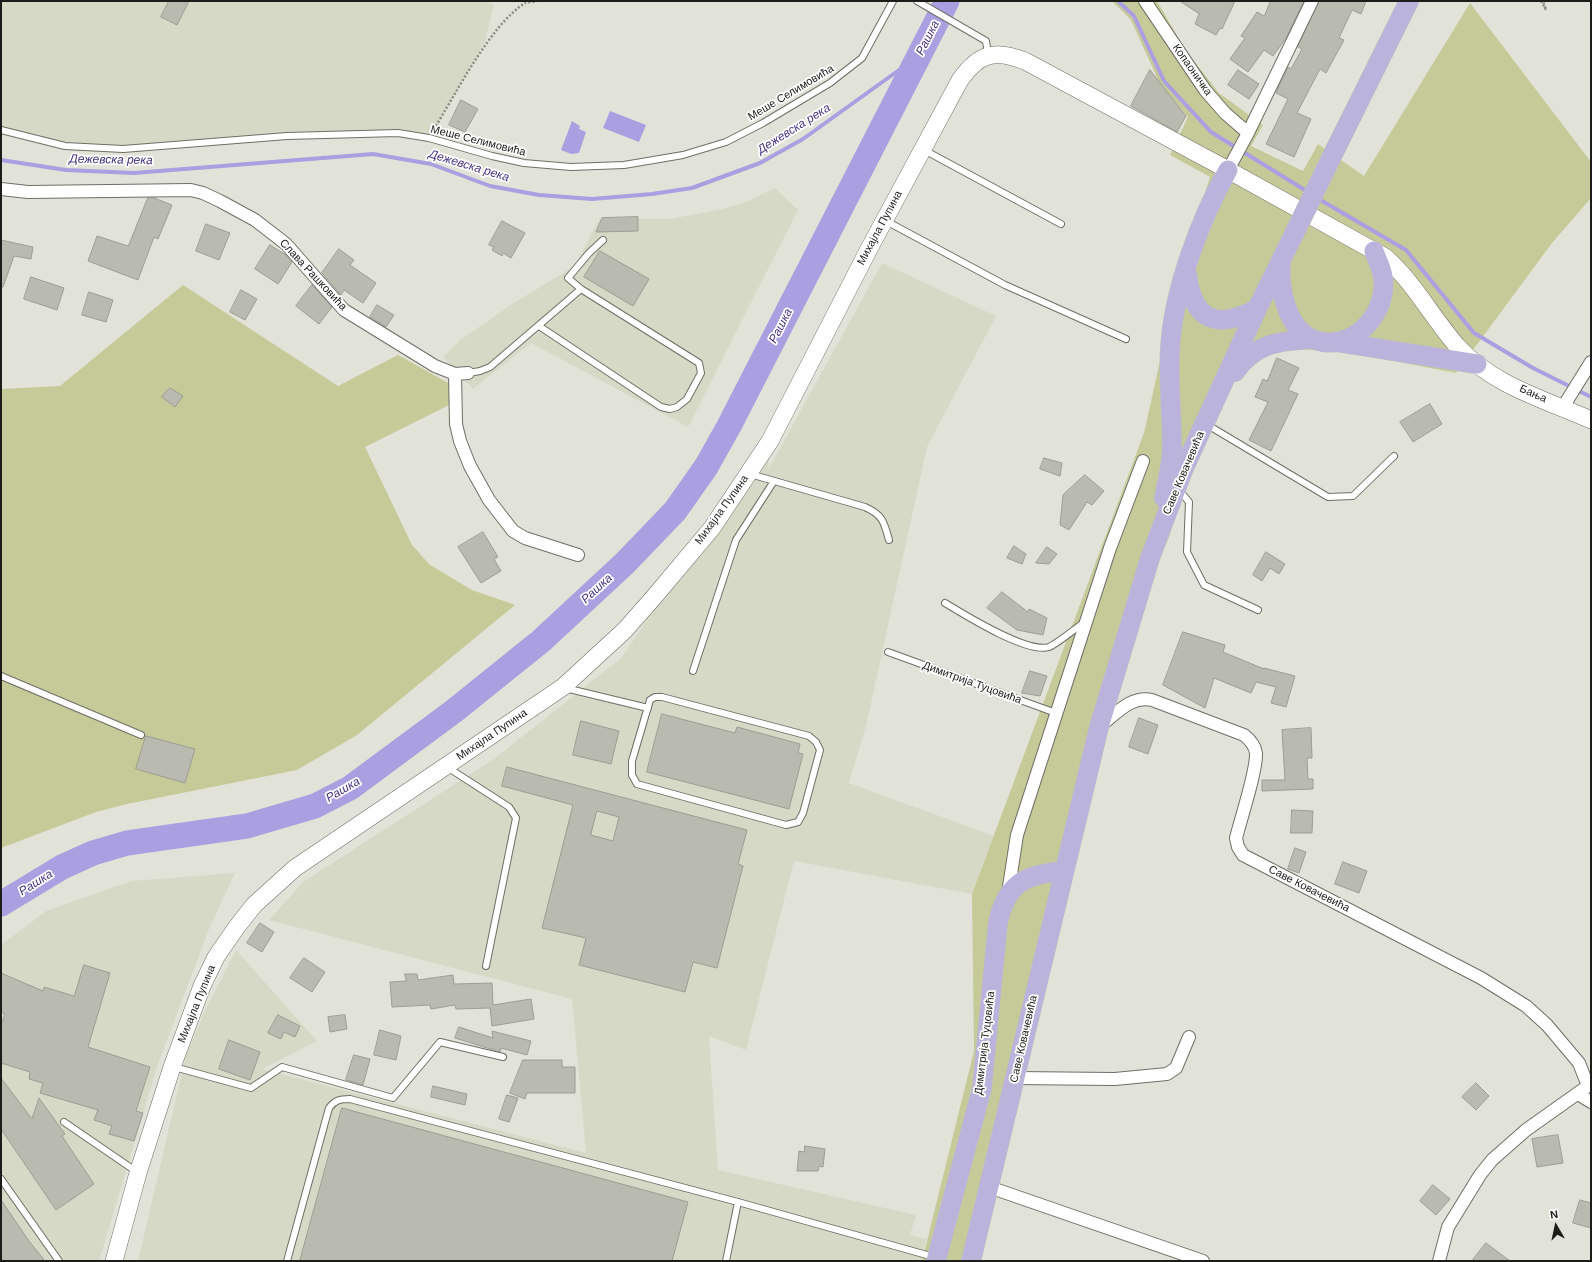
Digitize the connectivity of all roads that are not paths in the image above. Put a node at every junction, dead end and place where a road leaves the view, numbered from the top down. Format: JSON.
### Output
{"nodes":[{"id":1,"x":893,"y":1,"type":"edge"},
{"id":2,"x":917,"y":1,"type":"edge"},
{"id":3,"x":1145,"y":1,"type":"edge"},
{"id":4,"x":1312,"y":1,"type":"edge"},
{"id":5,"x":1409,"y":1,"type":"edge"},
{"id":6,"x":988,"y":55,"type":"junction"},
{"id":7,"x":1,"y":130,"type":"edge"},
{"id":8,"x":1248,"y":133,"type":"junction"},
{"id":9,"x":922,"y":149,"type":"junction"},
{"id":10,"x":1235,"y":157,"type":"junction"},
{"id":11,"x":1,"y":189,"type":"edge"},
{"id":12,"x":884,"y":220,"type":"junction"},
{"id":13,"x":1061,"y":224,"type":"dead end"},
{"id":14,"x":603,"y":240,"type":"dead end"},
{"id":15,"x":1374,"y":251,"type":"junction"},
{"id":16,"x":1281,"y":260,"type":"junction"},
{"id":17,"x":1186,"y":271,"type":"junction"},
{"id":18,"x":581,"y":289,"type":"junction"},
{"id":19,"x":1257,"y":309,"type":"junction"},
{"id":20,"x":539,"y":326,"type":"junction"},
{"id":21,"x":1126,"y":339,"type":"dead end"},
{"id":22,"x":1312,"y":339,"type":"junction"},
{"id":23,"x":1337,"y":342,"type":"junction"},
{"id":24,"x":1591,"y":362,"type":"edge"},
{"id":25,"x":1477,"y":364,"type":"junction"},
{"id":26,"x":468,"y":373,"type":"joint"},
{"id":27,"x":455,"y":374,"type":"junction"},
{"id":28,"x":1216,"y":398,"type":"junction"},
{"id":29,"x":1567,"y":401,"type":"junction"},
{"id":30,"x":1591,"y":420,"type":"edge"},
{"id":31,"x":1205,"y":423,"type":"junction"},
{"id":32,"x":1394,"y":456,"type":"dead end"},
{"id":33,"x":1143,"y":460,"type":"dead end"},
{"id":34,"x":748,"y":474,"type":"junction"},
{"id":35,"x":774,"y":481,"type":"junction"},
{"id":36,"x":1177,"y":487,"type":"junction"},
{"id":37,"x":1157,"y":539,"type":"junction"},
{"id":38,"x":889,"y":540,"type":"dead end"},
{"id":39,"x":578,"y":555,"type":"dead end"},
{"id":40,"x":945,"y":603,"type":"dead end"},
{"id":41,"x":1258,"y":610,"type":"dead end"},
{"id":42,"x":1086,"y":621,"type":"junction"},
{"id":43,"x":888,"y":652,"type":"dead end"},
{"id":44,"x":693,"y":671,"type":"dead end"},
{"id":45,"x":1,"y":676,"type":"edge"},
{"id":46,"x":563,"y":687,"type":"junction"},
{"id":47,"x":648,"y":708,"type":"junction"},
{"id":48,"x":1056,"y":714,"type":"junction"},
{"id":49,"x":1100,"y":727,"type":"junction"},
{"id":50,"x":141,"y":734,"type":"dead end"},
{"id":51,"x":446,"y":767,"type":"junction"},
{"id":52,"x":1064,"y":871,"type":"junction"},
{"id":53,"x":1008,"y":893,"type":"junction"},
{"id":54,"x":486,"y":966,"type":"dead end"},
{"id":55,"x":1190,"y":1037,"type":"dead end"},
{"id":56,"x":503,"y":1057,"type":"dead end"},
{"id":57,"x":172,"y":1067,"type":"junction"},
{"id":58,"x":1014,"y":1078,"type":"junction"},
{"id":59,"x":1578,"y":1094,"type":"junction"},
{"id":60,"x":1591,"y":1102,"type":"edge"},
{"id":61,"x":64,"y":1122,"type":"dead end"},
{"id":62,"x":138,"y":1173,"type":"junction"},
{"id":63,"x":1,"y":1179,"type":"edge"},
{"id":64,"x":989,"y":1187,"type":"junction"},
{"id":65,"x":738,"y":1202,"type":"junction"},
{"id":66,"x":937,"y":1259,"type":"edge"},
{"id":67,"x":59,"y":1261,"type":"edge"},
{"id":68,"x":114,"y":1261,"type":"edge"},
{"id":69,"x":286,"y":1261,"type":"edge"},
{"id":70,"x":726,"y":1261,"type":"edge"},
{"id":71,"x":971,"y":1261,"type":"edge"},
{"id":72,"x":1203,"y":1261,"type":"edge"},
{"id":73,"x":1439,"y":1261,"type":"edge"}],
"edges":[{"from":1,"to":7,"type":"lane","name":"Меше Селимовића"},
{"from":2,"to":6,"type":"lane"},
{"from":3,"to":8,"type":"street","name":"Копаоничка"},
{"from":4,"to":8,"type":"street"},
{"from":5,"to":16,"type":"main road","name":"Саве Ковачевића","bridge":true},
{"from":6,"to":9,"type":"street","name":"Михајла Пупина"},
{"from":6,"to":10,"type":"street"},
{"from":8,"to":10,"type":"street"},
{"from":9,"to":12,"type":"street","name":"Михајла Пупина"},
{"from":9,"to":13,"type":"lane"},
{"from":10,"to":15,"type":"street","name":"Бања"},
{"from":10,"to":17,"type":"main road"},
{"from":11,"to":27,"type":"street","name":"Слава Рашковића"},
{"from":12,"to":21,"type":"lane"},
{"from":12,"to":34,"type":"street","name":"Михајла Пупина"},
{"from":14,"to":18,"type":"lane"},
{"from":15,"to":23,"type":"main road"},
{"from":15,"to":25,"type":"street","name":"Бања"},
{"from":16,"to":19,"type":"main road","name":"Саве Ковачевића"},
{"from":16,"to":22,"type":"main road"},
{"from":17,"to":19,"type":"main road"},
{"from":17,"to":37,"type":"main road"},
{"from":18,"to":20,"type":"lane"},
{"from":18,"to":20,"type":"lane"},
{"from":19,"to":28,"type":"main road","name":"Саве Ковачевића"},
{"from":20,"to":26,"type":"lane"},
{"from":22,"to":23,"type":"main road"},
{"from":22,"to":28,"type":"main road"},
{"from":23,"to":25,"type":"main road"},
{"from":24,"to":29,"type":"street"},
{"from":25,"to":29,"type":"street","name":"Бања"},
{"from":26,"to":27,"type":"street","name":"Слава Рашковића"},
{"from":27,"to":39,"type":"street"},
{"from":28,"to":31,"type":"main road","name":"Саве Ковачевића"},
{"from":29,"to":30,"type":"street","name":"Бања"},
{"from":31,"to":32,"type":"lane"},
{"from":31,"to":36,"type":"main road","name":"Саве Ковачевића"},
{"from":33,"to":42,"type":"street","name":"Димитрија Туцовића"},
{"from":34,"to":35,"type":"lane"},
{"from":34,"to":46,"type":"street","name":"Михајла Пупина"},
{"from":35,"to":38,"type":"lane"},
{"from":35,"to":44,"type":"lane"},
{"from":36,"to":37,"type":"main road","name":"Саве Ковачевића"},
{"from":36,"to":41,"type":"lane"},
{"from":37,"to":49,"type":"main road","name":"Саве Ковачевића"},
{"from":40,"to":42,"type":"lane"},
{"from":42,"to":48,"type":"street","name":"Димитрија Туцовића"},
{"from":43,"to":48,"type":"lane","name":"Димитрија Туцовића"},
{"from":45,"to":50,"type":"lane"},
{"from":46,"to":47,"type":"lane"},
{"from":46,"to":51,"type":"street","name":"Михајла Пупина"},
{"from":47,"to":47,"type":"lane"},
{"from":48,"to":53,"type":"street","name":"Димитрија Туцовића"},
{"from":49,"to":52,"type":"main road","name":"Саве Ковачевића"},
{"from":49,"to":59,"type":"street","name":"Саве Ковачевића"},
{"from":51,"to":54,"type":"lane"},
{"from":51,"to":57,"type":"street","name":"Михајла Пупина"},
{"from":52,"to":53,"type":"main road","name":"Димитрија Туцовића"},
{"from":52,"to":58,"type":"main road","name":"Саве Ковачевића"},
{"from":53,"to":66,"type":"main road","name":"Димитрија Туцовића"},
{"from":55,"to":58,"type":"street"},
{"from":56,"to":57,"type":"lane"},
{"from":57,"to":62,"type":"street","name":"Михајла Пупина"},
{"from":58,"to":64,"type":"main road","name":"Саве Ковачевића"},
{"from":59,"to":60,"type":"street"},
{"from":59,"to":73,"type":"street","name":"Саве Ковачевића"},
{"from":61,"to":62,"type":"lane"},
{"from":62,"to":68,"type":"street","name":"Михајла Пупина"},
{"from":63,"to":67,"type":"lane"},
{"from":64,"to":71,"type":"main road","name":"Саве Ковачевића"},
{"from":64,"to":72,"type":"street"},
{"from":65,"to":66,"type":"lane"},
{"from":65,"to":69,"type":"lane"},
{"from":65,"to":70,"type":"lane"}]}
